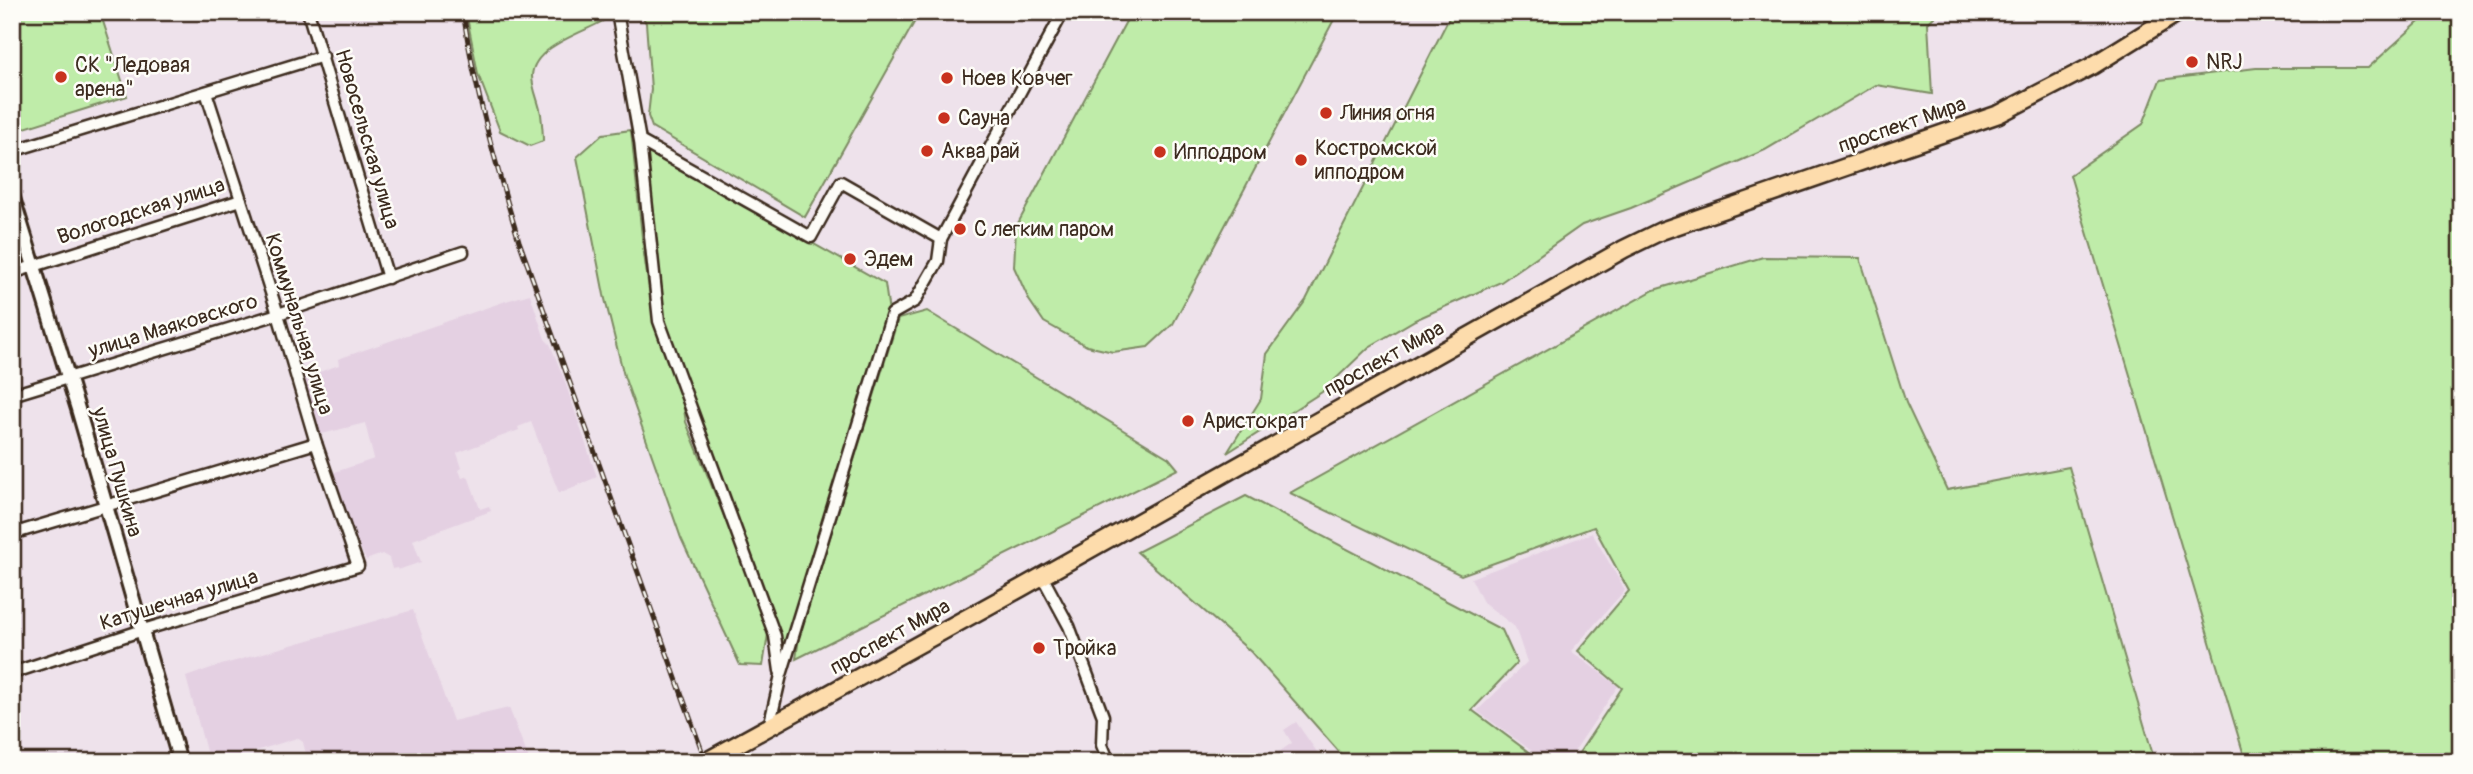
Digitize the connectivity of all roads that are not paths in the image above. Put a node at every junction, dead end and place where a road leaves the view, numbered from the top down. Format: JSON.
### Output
{"nodes":[{"id":1,"x":308,"y":12,"type":"edge"},
{"id":2,"x":617,"y":12,"type":"edge"},
{"id":3,"x":1063,"y":12,"type":"edge"},
{"id":4,"x":2179,"y":12,"type":"edge"},
{"id":5,"x":323,"y":56,"type":"junction"},
{"id":6,"x":206,"y":92,"type":"junction"},
{"id":7,"x":640,"y":141,"type":"junction"},
{"id":8,"x":12,"y":151,"type":"edge"},
{"id":9,"x":12,"y":195,"type":"edge"},
{"id":10,"x":241,"y":200,"type":"junction"},
{"id":11,"x":941,"y":239,"type":"junction"},
{"id":12,"x":463,"y":252,"type":"dead end"},
{"id":13,"x":34,"y":266,"type":"junction"},
{"id":14,"x":12,"y":273,"type":"edge"},
{"id":15,"x":388,"y":278,"type":"junction"},
{"id":16,"x":278,"y":314,"type":"junction"},
{"id":17,"x":69,"y":378,"type":"junction"},
{"id":18,"x":12,"y":395,"type":"edge"},
{"id":19,"x":316,"y":443,"type":"junction"},
{"id":20,"x":107,"y":506,"type":"junction"},
{"id":21,"x":12,"y":534,"type":"edge"},
{"id":22,"x":358,"y":566,"type":"joint"},
{"id":23,"x":1042,"y":576,"type":"junction"},
{"id":24,"x":142,"y":630,"type":"junction"},
{"id":25,"x":12,"y":673,"type":"edge"},
{"id":26,"x":781,"y":675,"type":"junction"},
{"id":27,"x":769,"y":728,"type":"junction"},
{"id":28,"x":180,"y":762,"type":"edge"},
{"id":29,"x":705,"y":762,"type":"edge"},
{"id":30,"x":1109,"y":762,"type":"edge"}],
"edges":[{"from":1,"to":5,"type":"street","name":"Новосельская улица"},
{"from":2,"to":7,"type":"street"},
{"from":3,"to":11,"type":"street"},
{"from":4,"to":23,"type":"main road","name":"проспект Мира"},
{"from":5,"to":6,"type":"street"},
{"from":5,"to":15,"type":"street","name":"Новосельская улица"},
{"from":6,"to":8,"type":"street"},
{"from":6,"to":10,"type":"street","name":"Коммунальная улица"},
{"from":7,"to":11,"type":"street"},
{"from":7,"to":26,"type":"street"},
{"from":9,"to":13,"type":"street","name":"улица Пушкина"},
{"from":10,"to":13,"type":"street","name":"Вологодская улица"},
{"from":10,"to":16,"type":"street","name":"Коммунальная улица"},
{"from":11,"to":26,"type":"street"},
{"from":12,"to":15,"type":"street","name":"улица Маяковского"},
{"from":13,"to":14,"type":"street","name":"Вологодская улица"},
{"from":13,"to":17,"type":"street","name":"улица Пушкина"},
{"from":15,"to":16,"type":"street","name":"улица Маяковского"},
{"from":16,"to":17,"type":"street","name":"улица Маяковского"},
{"from":16,"to":19,"type":"street","name":"Коммунальная улица"},
{"from":17,"to":18,"type":"street","name":"улица Маяковского"},
{"from":17,"to":20,"type":"street","name":"улица Пушкина"},
{"from":19,"to":20,"type":"street"},
{"from":19,"to":22,"type":"street","name":"Коммунальная улица"},
{"from":20,"to":21,"type":"street"},
{"from":20,"to":24,"type":"street","name":"улица Пушкина"},
{"from":22,"to":24,"type":"street","name":"Катушечная улица"},
{"from":23,"to":27,"type":"main road","name":"проспект Мира"},
{"from":23,"to":30,"type":"street"},
{"from":24,"to":25,"type":"street","name":"Катушечная улица"},
{"from":24,"to":28,"type":"street","name":"улица Пушкина"},
{"from":26,"to":27,"type":"street"},
{"from":27,"to":29,"type":"main road","name":"проспект Мира"}]}
